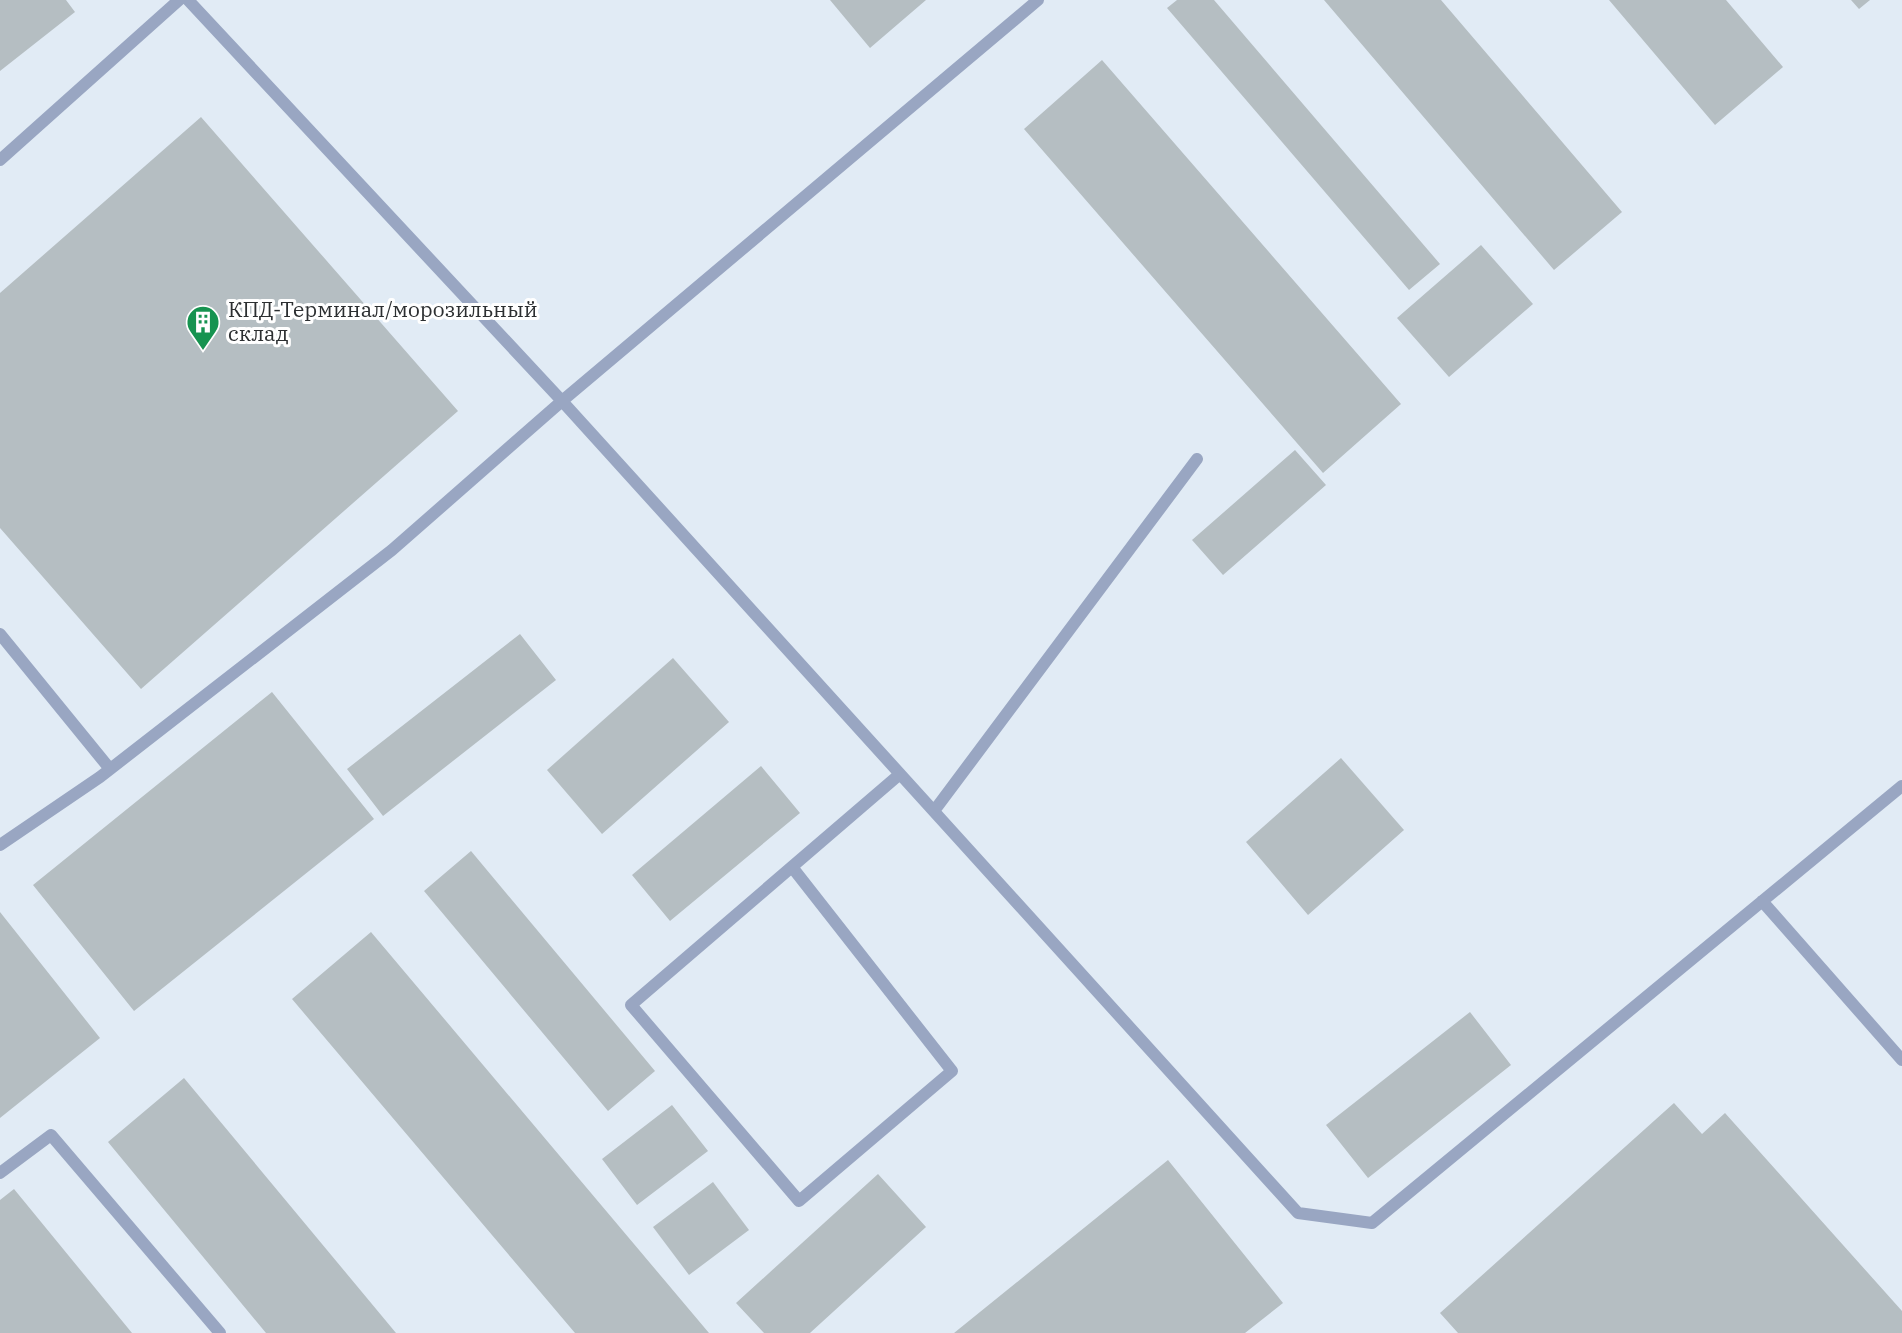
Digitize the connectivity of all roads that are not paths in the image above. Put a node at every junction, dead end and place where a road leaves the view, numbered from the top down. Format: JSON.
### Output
{"nodes":[{"id":1,"x":179,"y":0,"type":"edge"},
{"id":2,"x":188,"y":0,"type":"edge"},
{"id":3,"x":1038,"y":0,"type":"edge"},
{"id":4,"x":0,"y":160,"type":"edge"},
{"id":5,"x":562,"y":401,"type":"junction"},
{"id":6,"x":1198,"y":459,"type":"dead end"},
{"id":7,"x":0,"y":634,"type":"edge"},
{"id":8,"x":110,"y":769,"type":"junction"},
{"id":9,"x":900,"y":775,"type":"junction"},
{"id":10,"x":1902,"y":786,"type":"edge"},
{"id":11,"x":934,"y":811,"type":"junction"},
{"id":12,"x":0,"y":845,"type":"edge"},
{"id":13,"x":792,"y":867,"type":"junction"},
{"id":14,"x":1762,"y":901,"type":"junction"},
{"id":15,"x":1902,"y":1060,"type":"edge"},
{"id":16,"x":0,"y":1173,"type":"edge"},
{"id":17,"x":220,"y":1333,"type":"edge"}],
"edges":[{"from":1,"to":4,"type":"lane"},
{"from":2,"to":5,"type":"lane"},
{"from":3,"to":5,"type":"lane"},
{"from":5,"to":8,"type":"lane"},
{"from":5,"to":9,"type":"lane"},
{"from":6,"to":11,"type":"lane"},
{"from":7,"to":8,"type":"lane"},
{"from":8,"to":12,"type":"lane"},
{"from":9,"to":11,"type":"lane"},
{"from":9,"to":13,"type":"lane"},
{"from":10,"to":14,"type":"lane"},
{"from":11,"to":14,"type":"lane"},
{"from":13,"to":13,"type":"lane"},
{"from":14,"to":15,"type":"lane"},
{"from":16,"to":17,"type":"lane"}]}
